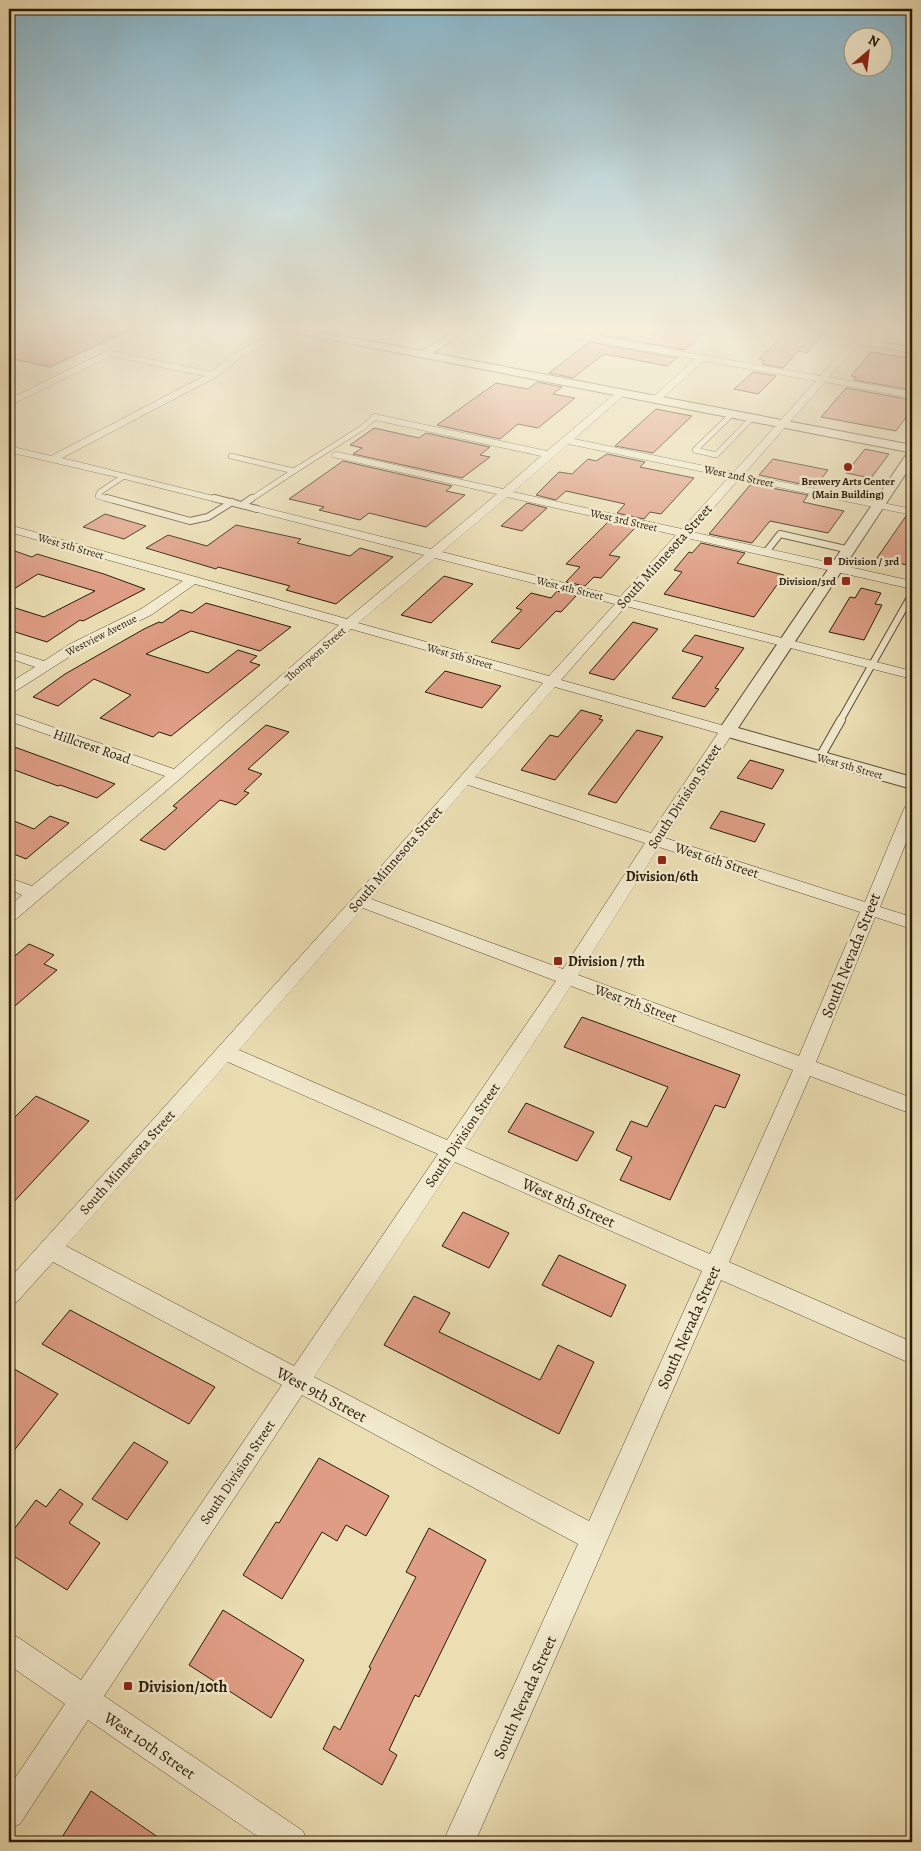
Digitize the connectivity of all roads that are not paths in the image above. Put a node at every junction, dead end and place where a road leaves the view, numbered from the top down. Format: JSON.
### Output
{"nodes":[{"id":1,"x":137,"y":414,"type":"edge"},
{"id":2,"x":596,"y":414,"type":"edge"},
{"id":3,"x":732,"y":414,"type":"edge"},
{"id":4,"x":734,"y":414,"type":"edge"},
{"id":5,"x":791,"y":414,"type":"edge"},
{"id":6,"x":375,"y":417,"type":"joint"},
{"id":7,"x":752,"y":418,"type":"junction"},
{"id":8,"x":782,"y":424,"type":"junction"},
{"id":9,"x":566,"y":440,"type":"junction"},
{"id":10,"x":912,"y":448,"type":"edge"},
{"id":11,"x":9,"y":449,"type":"edge"},
{"id":12,"x":337,"y":455,"type":"dead end"},
{"id":13,"x":548,"y":455,"type":"junction"},
{"id":14,"x":912,"y":455,"type":"edge"},
{"id":15,"x":231,"y":456,"type":"dead end"},
{"id":16,"x":52,"y":459,"type":"junction"},
{"id":17,"x":294,"y":471,"type":"junction"},
{"id":18,"x":107,"y":472,"type":"joint"},
{"id":19,"x":736,"y":475,"type":"junction"},
{"id":20,"x":124,"y":476,"type":"junction"},
{"id":21,"x":505,"y":493,"type":"junction"},
{"id":22,"x":232,"y":502,"type":"junction"},
{"id":23,"x":242,"y":505,"type":"junction"},
{"id":24,"x":879,"y":505,"type":"junction"},
{"id":25,"x":257,"y":508,"type":"joint"},
{"id":26,"x":912,"y":512,"type":"edge"},
{"id":27,"x":9,"y":528,"type":"edge"},
{"id":28,"x":684,"y":534,"type":"junction"},
{"id":29,"x":850,"y":550,"type":"junction"},
{"id":30,"x":766,"y":552,"type":"junction"},
{"id":31,"x":433,"y":553,"type":"junction"},
{"id":32,"x":837,"y":568,"type":"junction"},
{"id":33,"x":192,"y":580,"type":"junction"},
{"id":34,"x":912,"y":585,"type":"edge"},
{"id":35,"x":912,"y":594,"type":"edge"},
{"id":36,"x":624,"y":601,"type":"junction"},
{"id":37,"x":349,"y":624,"type":"junction"},
{"id":38,"x":786,"y":643,"type":"junction"},
{"id":39,"x":9,"y":654,"type":"edge"},
{"id":40,"x":873,"y":665,"type":"junction"},
{"id":41,"x":44,"y":666,"type":"junction"},
{"id":42,"x":912,"y":675,"type":"edge"},
{"id":43,"x":552,"y":682,"type":"junction"},
{"id":44,"x":9,"y":689,"type":"edge"},
{"id":45,"x":9,"y":716,"type":"edge"},
{"id":46,"x":727,"y":731,"type":"junction"},
{"id":47,"x":820,"y":757,"type":"junction"},
{"id":48,"x":176,"y":775,"type":"junction"},
{"id":49,"x":465,"y":779,"type":"junction"},
{"id":50,"x":912,"y":783,"type":"edge"},
{"id":51,"x":912,"y":809,"type":"edge"},
{"id":52,"x":655,"y":840,"type":"junction"},
{"id":53,"x":9,"y":883,"type":"edge"},
{"id":54,"x":35,"y":894,"type":"junction"},
{"id":55,"x":360,"y":901,"type":"junction"},
{"id":56,"x":869,"y":909,"type":"junction"},
{"id":57,"x":9,"y":916,"type":"edge"},
{"id":58,"x":912,"y":923,"type":"edge"},
{"id":59,"x":568,"y":978,"type":"junction"},
{"id":60,"x":225,"y":1052,"type":"junction"},
{"id":61,"x":804,"y":1065,"type":"junction"},
{"id":62,"x":912,"y":1106,"type":"edge"},
{"id":63,"x":452,"y":1151,"type":"junction"},
{"id":64,"x":50,"y":1248,"type":"junction"},
{"id":65,"x":715,"y":1266,"type":"junction"},
{"id":66,"x":9,"y":1295,"type":"edge"},
{"id":67,"x":912,"y":1352,"type":"edge"},
{"id":68,"x":298,"y":1381,"type":"junction"},
{"id":69,"x":594,"y":1538,"type":"junction"},
{"id":70,"x":9,"y":1648,"type":"edge"},
{"id":71,"x":85,"y":1701,"type":"junction"},
{"id":72,"x":9,"y":1813,"type":"edge"},
{"id":73,"x":292,"y":1842,"type":"edge"},
{"id":74,"x":459,"y":1842,"type":"edge"}],
"edges":[{"from":1,"to":16,"type":"street"},
{"from":2,"to":9,"type":"street","name":"Thompson Street"},
{"from":3,"to":7,"type":"lane"},
{"from":4,"to":7,"type":"street"},
{"from":5,"to":8,"type":"street","name":"South Minnesota Street"},
{"from":6,"to":13,"type":"street"},
{"from":6,"to":17,"type":"lane"},
{"from":7,"to":8,"type":"street"},
{"from":8,"to":10,"type":"street"},
{"from":8,"to":19,"type":"street","name":"South Minnesota Street"},
{"from":9,"to":13,"type":"street","name":"Thompson Street"},
{"from":9,"to":19,"type":"street","name":"West 2nd Street"},
{"from":11,"to":16,"type":"street"},
{"from":12,"to":21,"type":"street","name":"West 3rd Street"},
{"from":13,"to":21,"type":"street","name":"Thompson Street"},
{"from":14,"to":24,"type":"street","name":"South Division Street"},
{"from":15,"to":17,"type":"lane"},
{"from":16,"to":18,"type":"street"},
{"from":17,"to":23,"type":"lane"},
{"from":18,"to":20,"type":"lane"},
{"from":19,"to":24,"type":"street","name":"West 2nd Street"},
{"from":19,"to":28,"type":"street","name":"South Minnesota Street"},
{"from":20,"to":22,"type":"lane"},
{"from":20,"to":22,"type":"lane"},
{"from":21,"to":28,"type":"street","name":"West 3rd Street"},
{"from":21,"to":31,"type":"street","name":"Thompson Street"},
{"from":22,"to":23,"type":"lane"},
{"from":23,"to":25,"type":"lane"},
{"from":24,"to":26,"type":"street","name":"West 2nd Street"},
{"from":24,"to":29,"type":"street","name":"South Division Street"},
{"from":25,"to":31,"type":"street","name":"West 4th Street"},
{"from":27,"to":33,"type":"street","name":"West 5th Street"},
{"from":28,"to":30,"type":"street","name":"West 3rd Street"},
{"from":28,"to":36,"type":"street","name":"South Minnesota Street"},
{"from":29,"to":30,"type":"lane"},
{"from":29,"to":32,"type":"street","name":"South Division Street"},
{"from":30,"to":32,"type":"street","name":"West 3rd Street"},
{"from":31,"to":36,"type":"street","name":"West 4th Street"},
{"from":31,"to":37,"type":"street","name":"Thompson Street"},
{"from":32,"to":34,"type":"street","name":"West 3rd Street"},
{"from":32,"to":38,"type":"street","name":"South Division Street"},
{"from":33,"to":37,"type":"street","name":"West 5th Street"},
{"from":33,"to":41,"type":"street","name":"Westview Avenue"},
{"from":35,"to":40,"type":"lane"},
{"from":36,"to":38,"type":"street","name":"West 4th Street"},
{"from":36,"to":43,"type":"street","name":"South Minnesota Street"},
{"from":37,"to":43,"type":"street","name":"West 5th Street"},
{"from":37,"to":48,"type":"street","name":"Thompson Street"},
{"from":38,"to":40,"type":"street","name":"West 4th Street"},
{"from":38,"to":46,"type":"street","name":"South Division Street"},
{"from":39,"to":41,"type":"street"},
{"from":40,"to":42,"type":"street","name":"West 4th Street"},
{"from":40,"to":47,"type":"lane"},
{"from":41,"to":44,"type":"street","name":"Westview Avenue"},
{"from":43,"to":46,"type":"street","name":"West 5th Street"},
{"from":43,"to":49,"type":"street","name":"South Minnesota Street"},
{"from":45,"to":48,"type":"street","name":"Hillcrest Road"},
{"from":46,"to":47,"type":"street","name":"West 5th Street"},
{"from":46,"to":52,"type":"street","name":"South Division Street"},
{"from":47,"to":50,"type":"street","name":"West 5th Street"},
{"from":48,"to":54,"type":"street","name":"Thompson Street"},
{"from":49,"to":52,"type":"street","name":"West 6th Street"},
{"from":49,"to":55,"type":"street","name":"South Minnesota Street"},
{"from":51,"to":56,"type":"street","name":"South Nevada Street"},
{"from":52,"to":56,"type":"street","name":"West 6th Street"},
{"from":52,"to":59,"type":"street","name":"South Division Street"},
{"from":53,"to":54,"type":"street"},
{"from":54,"to":57,"type":"street","name":"Thompson Street"},
{"from":55,"to":59,"type":"street","name":"West 7th Street"},
{"from":55,"to":60,"type":"street","name":"South Minnesota Street"},
{"from":56,"to":58,"type":"street","name":"West 6th Street"},
{"from":56,"to":61,"type":"street","name":"South Nevada Street"},
{"from":59,"to":61,"type":"street","name":"West 7th Street"},
{"from":59,"to":63,"type":"street","name":"South Division Street"},
{"from":60,"to":63,"type":"street","name":"West 8th Street"},
{"from":60,"to":64,"type":"street","name":"South Minnesota Street"},
{"from":61,"to":62,"type":"street","name":"West 7th Street"},
{"from":61,"to":65,"type":"street","name":"South Nevada Street"},
{"from":63,"to":65,"type":"street","name":"West 8th Street"},
{"from":63,"to":68,"type":"street","name":"South Division Street"},
{"from":64,"to":66,"type":"street","name":"South Minnesota Street"},
{"from":64,"to":68,"type":"street","name":"West 9th Street"},
{"from":65,"to":67,"type":"street","name":"West 8th Street"},
{"from":65,"to":69,"type":"street","name":"South Nevada Street"},
{"from":68,"to":69,"type":"street","name":"West 9th Street"},
{"from":68,"to":71,"type":"street","name":"South Division Street"},
{"from":69,"to":74,"type":"street","name":"South Nevada Street"},
{"from":70,"to":71,"type":"street","name":"West 10th Street"},
{"from":71,"to":72,"type":"street","name":"South Division Street"},
{"from":71,"to":73,"type":"street","name":"West 10th Street"}]}
